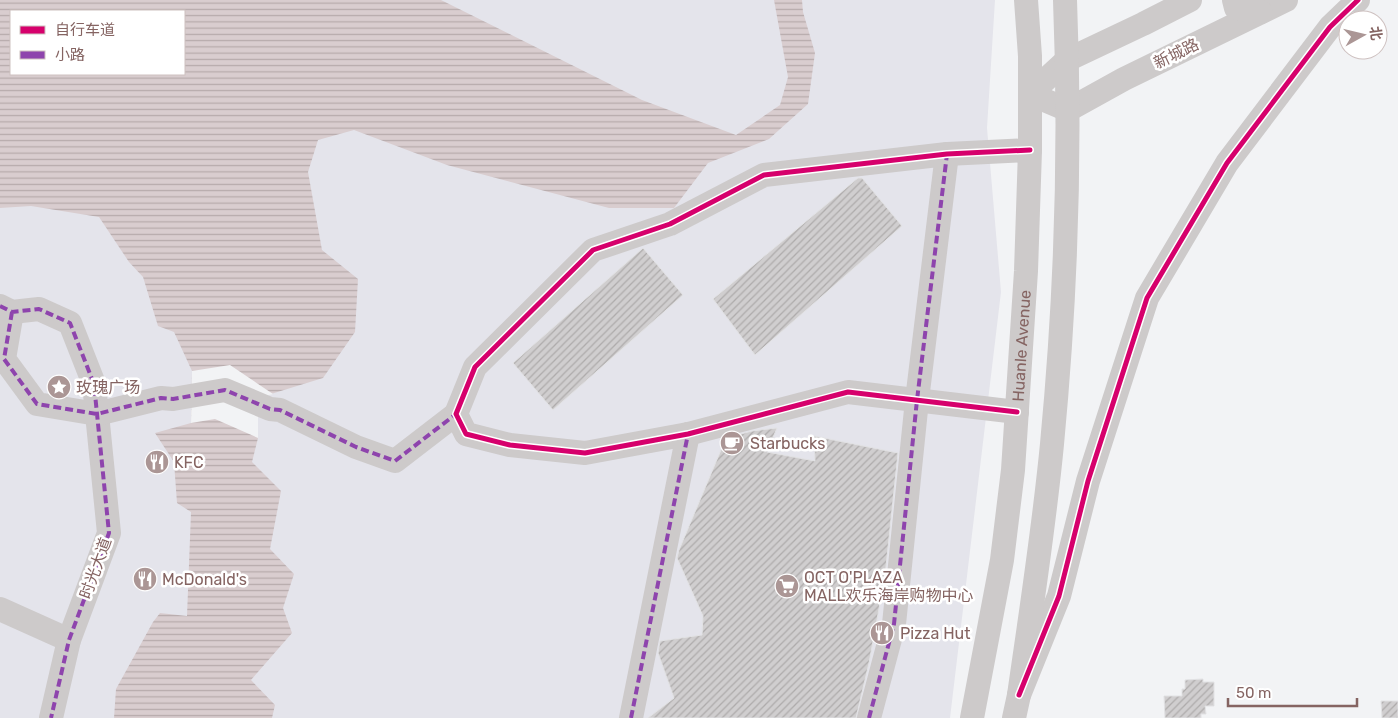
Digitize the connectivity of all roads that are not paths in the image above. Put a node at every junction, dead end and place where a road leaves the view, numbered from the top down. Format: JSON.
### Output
{"nodes":[{"id":1,"x":1026,"y":0,"type":"edge"},
{"id":2,"x":1065,"y":0,"type":"edge"},
{"id":3,"x":1190,"y":0,"type":"edge"},
{"id":4,"x":1234,"y":0,"type":"edge"},
{"id":5,"x":1286,"y":0,"type":"edge"},
{"id":6,"x":1358,"y":0,"type":"edge"},
{"id":7,"x":1261,"y":12,"type":"junction"},
{"id":8,"x":1067,"y":60,"type":"junction"},
{"id":9,"x":1030,"y":94,"type":"junction"},
{"id":10,"x":1068,"y":110,"type":"junction"},
{"id":11,"x":1030,"y":150,"type":"junction"},
{"id":12,"x":947,"y":154,"type":"junction"},
{"id":13,"x":1026,"y":257,"type":"junction"},
{"id":14,"x":1064,"y":258,"type":"junction"},
{"id":15,"x":6,"y":309,"type":"edge"},
{"id":16,"x":917,"y":400,"type":"junction"},
{"id":17,"x":1017,"y":412,"type":"junction"},
{"id":18,"x":97,"y":414,"type":"junction"},
{"id":19,"x":456,"y":414,"type":"junction"},
{"id":20,"x":688,"y":434,"type":"junction"},
{"id":21,"x":0,"y":609,"type":"edge"},
{"id":22,"x":69,"y":640,"type":"junction"},
{"id":23,"x":1019,"y":695,"type":"junction"},
{"id":24,"x":51,"y":718,"type":"edge"},
{"id":25,"x":631,"y":718,"type":"edge"},
{"id":26,"x":869,"y":718,"type":"edge"},
{"id":27,"x":972,"y":718,"type":"edge"},
{"id":28,"x":1014,"y":718,"type":"edge"}],
"edges":[{"from":1,"to":9,"type":"street","name":"Huanle Avenue"},
{"from":2,"to":8,"type":"street"},
{"from":3,"to":8,"type":"street"},
{"from":4,"to":7,"type":"street"},
{"from":5,"to":7,"type":"street","name":"新城路"},
{"from":6,"to":23,"type":"street"},
{"from":7,"to":10,"type":"street","name":"新城路"},
{"from":8,"to":9,"type":"street"},
{"from":8,"to":10,"type":"street"},
{"from":9,"to":10,"type":"street"},
{"from":9,"to":11,"type":"street","name":"Huanle Avenue"},
{"from":10,"to":14,"type":"street"},
{"from":11,"to":12,"type":"street"},
{"from":11,"to":13,"type":"street","name":"Huanle Avenue"},
{"from":12,"to":16,"type":"street"},
{"from":12,"to":19,"type":"street"},
{"from":13,"to":14,"type":"street"},
{"from":13,"to":17,"type":"street","name":"Huanle Avenue"},
{"from":14,"to":23,"type":"street"},
{"from":15,"to":18,"type":"street","name":"时光大道"},
{"from":15,"to":18,"type":"street"},
{"from":16,"to":17,"type":"street"},
{"from":16,"to":20,"type":"street"},
{"from":16,"to":26,"type":"street"},
{"from":17,"to":27,"type":"street","name":"Huanle Avenue"},
{"from":18,"to":19,"type":"street"},
{"from":18,"to":22,"type":"street","name":"时光大道"},
{"from":19,"to":20,"type":"street"},
{"from":20,"to":25,"type":"street"},
{"from":21,"to":22,"type":"street"},
{"from":22,"to":24,"type":"street","name":"时光大道"},
{"from":23,"to":28,"type":"street"}]}
